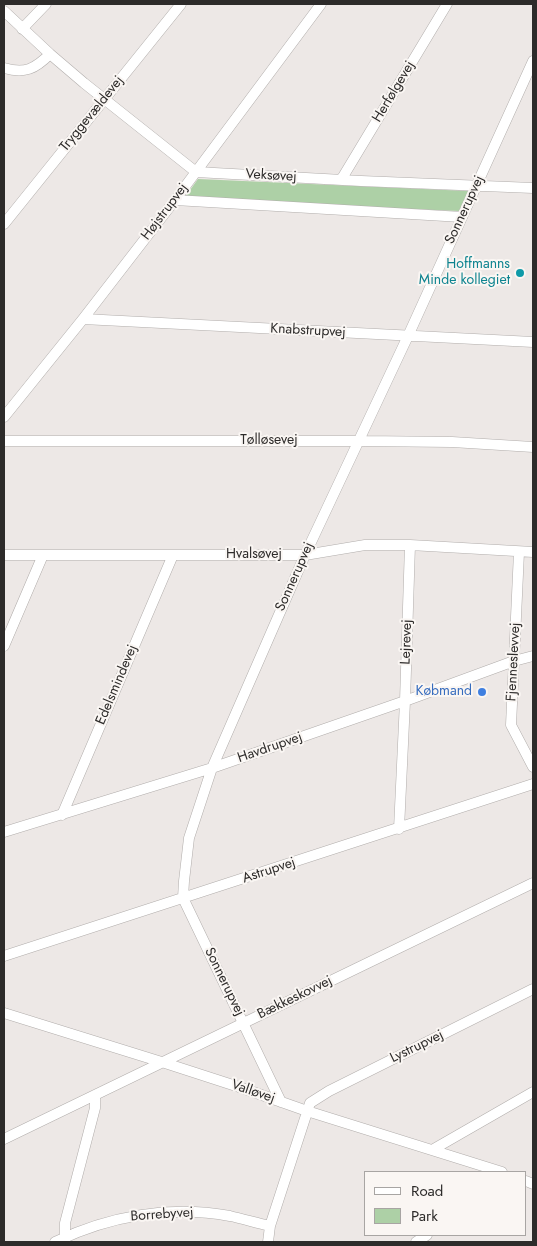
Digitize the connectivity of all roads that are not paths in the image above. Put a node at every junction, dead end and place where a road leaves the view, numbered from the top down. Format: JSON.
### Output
{"nodes":[{"id":1,"x":46,"y":4,"type":"edge"},
{"id":2,"x":181,"y":4,"type":"edge"},
{"id":3,"x":321,"y":4,"type":"edge"},
{"id":4,"x":447,"y":4,"type":"edge"},
{"id":5,"x":4,"y":11,"type":"edge"},
{"id":6,"x":22,"y":29,"type":"junction"},
{"id":7,"x":50,"y":54,"type":"junction"},
{"id":8,"x":533,"y":61,"type":"edge"},
{"id":9,"x":4,"y":68,"type":"edge"},
{"id":10,"x":530,"y":77,"type":"edge"},
{"id":11,"x":104,"y":99,"type":"junction"},
{"id":12,"x":196,"y":172,"type":"junction"},
{"id":13,"x":341,"y":180,"type":"junction"},
{"id":14,"x":476,"y":186,"type":"junction"},
{"id":15,"x":533,"y":188,"type":"edge"},
{"id":16,"x":175,"y":200,"type":"junction"},
{"id":17,"x":462,"y":217,"type":"junction"},
{"id":18,"x":4,"y":224,"type":"edge"},
{"id":19,"x":83,"y":319,"type":"junction"},
{"id":20,"x":408,"y":336,"type":"junction"},
{"id":21,"x":533,"y":342,"type":"edge"},
{"id":22,"x":4,"y":416,"type":"edge"},
{"id":23,"x":4,"y":441,"type":"edge"},
{"id":24,"x":357,"y":441,"type":"junction"},
{"id":25,"x":533,"y":447,"type":"edge"},
{"id":26,"x":410,"y":544,"type":"junction"},
{"id":27,"x":519,"y":552,"type":"junction"},
{"id":28,"x":533,"y":552,"type":"edge"},
{"id":29,"x":4,"y":555,"type":"edge"},
{"id":30,"x":43,"y":555,"type":"junction"},
{"id":31,"x":173,"y":555,"type":"junction"},
{"id":32,"x":305,"y":555,"type":"junction"},
{"id":33,"x":4,"y":646,"type":"edge"},
{"id":34,"x":533,"y":656,"type":"edge"},
{"id":35,"x":514,"y":660,"type":"junction"},
{"id":36,"x":405,"y":701,"type":"junction"},
{"id":37,"x":533,"y":767,"type":"edge"},
{"id":38,"x":212,"y":768,"type":"junction"},
{"id":39,"x":533,"y":784,"type":"edge"},
{"id":40,"x":62,"y":815,"type":"junction"},
{"id":41,"x":399,"y":828,"type":"junction"},
{"id":42,"x":4,"y":832,"type":"edge"},
{"id":43,"x":533,"y":883,"type":"edge"},
{"id":44,"x":183,"y":898,"type":"junction"},
{"id":45,"x":4,"y":956,"type":"edge"},
{"id":46,"x":533,"y":990,"type":"edge"},
{"id":47,"x":4,"y":1013,"type":"edge"},
{"id":48,"x":244,"y":1023,"type":"junction"},
{"id":49,"x":163,"y":1063,"type":"junction"},
{"id":50,"x":533,"y":1092,"type":"edge"},
{"id":51,"x":94,"y":1095,"type":"junction"},
{"id":52,"x":281,"y":1102,"type":"junction"},
{"id":53,"x":307,"y":1111,"type":"junction"},
{"id":54,"x":4,"y":1139,"type":"edge"},
{"id":55,"x":432,"y":1150,"type":"junction"},
{"id":56,"x":499,"y":1171,"type":"edge"},
{"id":57,"x":270,"y":1226,"type":"junction"},
{"id":58,"x":65,"y":1237,"type":"junction"},
{"id":59,"x":55,"y":1242,"type":"edge"},
{"id":60,"x":268,"y":1242,"type":"edge"}],
"edges":[{"from":1,"to":6,"type":"street"},
{"from":2,"to":11,"type":"street","name":"Tryggevældevej"},
{"from":3,"to":12,"type":"street","name":"Højstrupvej"},
{"from":4,"to":13,"type":"street","name":"Herfølgevej"},
{"from":5,"to":6,"type":"street"},
{"from":6,"to":7,"type":"street"},
{"from":7,"to":9,"type":"street"},
{"from":7,"to":11,"type":"street"},
{"from":8,"to":10,"type":"street","name":"Sonnerupvej"},
{"from":10,"to":14,"type":"street","name":"Sonnerupvej"},
{"from":11,"to":12,"type":"street"},
{"from":11,"to":18,"type":"street","name":"Tryggevældevej"},
{"from":12,"to":13,"type":"street","name":"Veksøvej"},
{"from":12,"to":16,"type":"street","name":"Højstrupvej"},
{"from":13,"to":14,"type":"street","name":"Veksøvej"},
{"from":14,"to":15,"type":"street","name":"Veksøvej"},
{"from":14,"to":17,"type":"street","name":"Sonnerupvej"},
{"from":16,"to":17,"type":"street"},
{"from":16,"to":19,"type":"street","name":"Højstrupvej"},
{"from":17,"to":20,"type":"street","name":"Sonnerupvej"},
{"from":19,"to":20,"type":"street","name":"Knabstrupvej"},
{"from":19,"to":22,"type":"street","name":"Højstrupvej"},
{"from":20,"to":21,"type":"street","name":"Knabstrupvej"},
{"from":20,"to":24,"type":"street","name":"Sonnerupvej"},
{"from":23,"to":24,"type":"street","name":"Tølløsevej"},
{"from":24,"to":25,"type":"street","name":"Tølløsevej"},
{"from":24,"to":32,"type":"street","name":"Sonnerupvej"},
{"from":26,"to":27,"type":"street","name":"Hvalsøvej"},
{"from":26,"to":32,"type":"street","name":"Hvalsøvej"},
{"from":26,"to":36,"type":"street","name":"Lejrevej"},
{"from":27,"to":28,"type":"street","name":"Hvalsøvej"},
{"from":27,"to":35,"type":"street","name":"Fjenneslevvej"},
{"from":29,"to":30,"type":"street","name":"Hvalsøvej"},
{"from":30,"to":31,"type":"street","name":"Hvalsøvej"},
{"from":30,"to":33,"type":"street"},
{"from":31,"to":32,"type":"street","name":"Hvalsøvej"},
{"from":31,"to":40,"type":"street","name":"Edelsmindevej"},
{"from":32,"to":38,"type":"street","name":"Sonnerupvej"},
{"from":34,"to":35,"type":"street","name":"Havdrupvej"},
{"from":35,"to":36,"type":"street","name":"Havdrupvej"},
{"from":35,"to":37,"type":"street","name":"Fjenneslevvej"},
{"from":36,"to":38,"type":"street","name":"Havdrupvej"},
{"from":36,"to":41,"type":"street","name":"Lejrevej"},
{"from":38,"to":40,"type":"street","name":"Havdrupvej"},
{"from":38,"to":44,"type":"street","name":"Sonnerupvej"},
{"from":39,"to":41,"type":"street","name":"Astrupvej"},
{"from":40,"to":42,"type":"street","name":"Havdrupvej"},
{"from":41,"to":44,"type":"street","name":"Astrupvej"},
{"from":43,"to":48,"type":"street","name":"Bækkeskovvej"},
{"from":44,"to":45,"type":"street","name":"Astrupvej"},
{"from":44,"to":48,"type":"street","name":"Sonnerupvej"},
{"from":46,"to":53,"type":"street","name":"Lystrupvej"},
{"from":47,"to":49,"type":"street","name":"Valløvej"},
{"from":48,"to":49,"type":"street","name":"Bækkeskovvej"},
{"from":48,"to":52,"type":"street","name":"Sonnerupvej"},
{"from":49,"to":51,"type":"street","name":"Bækkeskovvej"},
{"from":49,"to":52,"type":"street","name":"Valløvej"},
{"from":50,"to":55,"type":"street"},
{"from":51,"to":54,"type":"street","name":"Bækkeskovvej"},
{"from":51,"to":58,"type":"street"},
{"from":52,"to":53,"type":"street","name":"Valløvej"},
{"from":53,"to":55,"type":"street","name":"Valløvej"},
{"from":53,"to":57,"type":"street"},
{"from":55,"to":56,"type":"street","name":"Valløvej"},
{"from":57,"to":58,"type":"street","name":"Borrebyvej"},
{"from":57,"to":60,"type":"street"},
{"from":58,"to":59,"type":"street","name":"Borrebyvej"}]}
